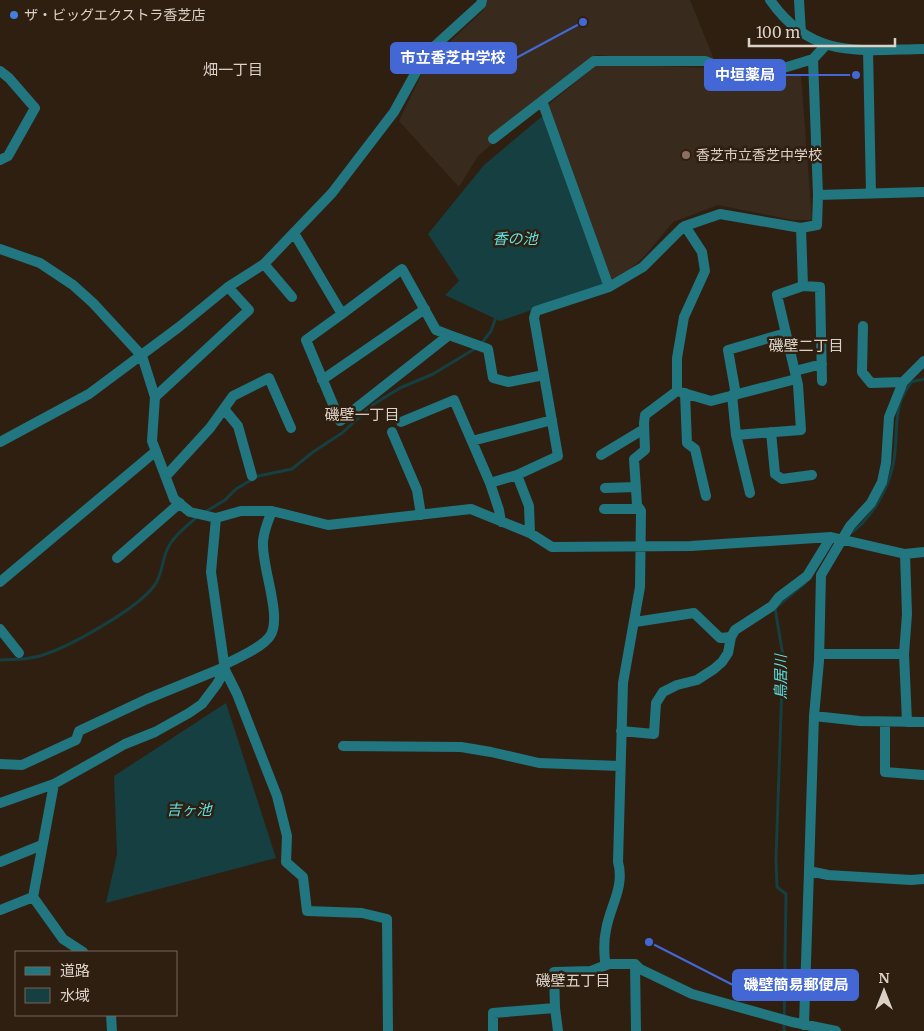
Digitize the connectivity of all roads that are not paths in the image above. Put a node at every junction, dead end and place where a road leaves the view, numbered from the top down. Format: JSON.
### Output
{"nodes":[{"id":1,"x":482,"y":0,"type":"edge"},
{"id":2,"x":770,"y":0,"type":"edge"},
{"id":3,"x":799,"y":0,"type":"edge"},
{"id":4,"x":801,"y":33,"type":"junction"},
{"id":5,"x":826,"y":46,"type":"junction"},
{"id":6,"x":924,"y":49,"type":"edge"},
{"id":7,"x":868,"y":50,"type":"junction"},
{"id":8,"x":813,"y":59,"type":"junction"},
{"id":9,"x":0,"y":70,"type":"edge"},
{"id":10,"x":542,"y":101,"type":"junction"},
{"id":11,"x":493,"y":139,"type":"dead end"},
{"id":12,"x":0,"y":160,"type":"edge"},
{"id":13,"x":924,"y":192,"type":"edge"},
{"id":14,"x":871,"y":193,"type":"junction"},
{"id":15,"x":818,"y":195,"type":"junction"},
{"id":16,"x":685,"y":226,"type":"junction"},
{"id":17,"x":801,"y":228,"type":"junction"},
{"id":18,"x":294,"y":233,"type":"junction"},
{"id":19,"x":0,"y":249,"type":"edge"},
{"id":20,"x":264,"y":264,"type":"junction"},
{"id":21,"x":803,"y":286,"type":"junction"},
{"id":22,"x":228,"y":287,"type":"junction"},
{"id":23,"x":609,"y":287,"type":"junction"},
{"id":24,"x":292,"y":297,"type":"dead end"},
{"id":25,"x":425,"y":309,"type":"junction"},
{"id":26,"x":342,"y":314,"type":"junction"},
{"id":27,"x":864,"y":326,"type":"dead end"},
{"id":28,"x":786,"y":333,"type":"junction"},
{"id":29,"x":450,"y":335,"type":"junction"},
{"id":30,"x":142,"y":356,"type":"junction"},
{"id":31,"x":822,"y":364,"type":"junction"},
{"id":32,"x":922,"y":366,"type":"edge"},
{"id":33,"x":544,"y":375,"type":"junction"},
{"id":34,"x":795,"y":375,"type":"junction"},
{"id":35,"x":322,"y":380,"type":"junction"},
{"id":36,"x":822,"y":380,"type":"dead end"},
{"id":37,"x":903,"y":382,"type":"junction"},
{"id":38,"x":681,"y":392,"type":"junction"},
{"id":39,"x":734,"y":395,"type":"junction"},
{"id":40,"x":155,"y":397,"type":"junction"},
{"id":41,"x":224,"y":409,"type":"junction"},
{"id":42,"x":552,"y":420,"type":"junction"},
{"id":43,"x":400,"y":422,"type":"dead end"},
{"id":44,"x":291,"y":428,"type":"dead end"},
{"id":45,"x":644,"y":429,"type":"junction"},
{"id":46,"x":392,"y":432,"type":"dead end"},
{"id":47,"x":771,"y":432,"type":"junction"},
{"id":48,"x":736,"y":435,"type":"junction"},
{"id":49,"x":472,"y":441,"type":"junction"},
{"id":50,"x":0,"y":442,"type":"edge"},
{"id":51,"x":156,"y":451,"type":"junction"},
{"id":52,"x":601,"y":455,"type":"dead end"},
{"id":53,"x":518,"y":475,"type":"junction"},
{"id":54,"x":812,"y":475,"type":"dead end"},
{"id":55,"x":166,"y":476,"type":"junction"},
{"id":56,"x":252,"y":476,"type":"dead end"},
{"id":57,"x":490,"y":483,"type":"junction"},
{"id":58,"x":636,"y":487,"type":"junction"},
{"id":59,"x":605,"y":488,"type":"dead end"},
{"id":60,"x":750,"y":493,"type":"dead end"},
{"id":61,"x":706,"y":496,"type":"dead end"},
{"id":62,"x":180,"y":503,"type":"junction"},
{"id":63,"x":604,"y":509,"type":"dead end"},
{"id":64,"x":640,"y":509,"type":"junction"},
{"id":65,"x":272,"y":511,"type":"junction"},
{"id":66,"x":420,"y":515,"type":"junction"},
{"id":67,"x":216,"y":518,"type":"junction"},
{"id":68,"x":500,"y":522,"type":"junction"},
{"id":69,"x":530,"y":533,"type":"junction"},
{"id":70,"x":830,"y":538,"type":"junction"},
{"id":71,"x":842,"y":540,"type":"junction"},
{"id":72,"x":641,"y":546,"type":"junction"},
{"id":73,"x":924,"y":552,"type":"edge"},
{"id":74,"x":905,"y":554,"type":"junction"},
{"id":75,"x":117,"y":558,"type":"dead end"},
{"id":76,"x":0,"y":582,"type":"edge"},
{"id":77,"x":635,"y":622,"type":"junction"},
{"id":78,"x":0,"y":629,"type":"edge"},
{"id":79,"x":731,"y":637,"type":"junction"},
{"id":80,"x":19,"y":653,"type":"dead end"},
{"id":81,"x":819,"y":654,"type":"junction"},
{"id":82,"x":904,"y":654,"type":"junction"},
{"id":83,"x":224,"y":667,"type":"junction"},
{"id":84,"x":814,"y":716,"type":"junction"},
{"id":85,"x":885,"y":722,"type":"junction"},
{"id":86,"x":908,"y":722,"type":"junction"},
{"id":87,"x":924,"y":722,"type":"edge"},
{"id":88,"x":621,"y":731,"type":"junction"},
{"id":89,"x":343,"y":746,"type":"dead end"},
{"id":90,"x":0,"y":764,"type":"edge"},
{"id":91,"x":620,"y":766,"type":"junction"},
{"id":92,"x":923,"y":775,"type":"edge"},
{"id":93,"x":54,"y":784,"type":"junction"},
{"id":94,"x":0,"y":803,"type":"edge"},
{"id":95,"x":42,"y":845,"type":"junction"},
{"id":96,"x":0,"y":862,"type":"edge"},
{"id":97,"x":810,"y":871,"type":"junction"},
{"id":98,"x":924,"y":879,"type":"edge"},
{"id":99,"x":33,"y":897,"type":"junction"},
{"id":100,"x":0,"y":910,"type":"edge"},
{"id":101,"x":82,"y":951,"type":"edge"},
{"id":102,"x":609,"y":964,"type":"junction"},
{"id":103,"x":635,"y":964,"type":"junction"},
{"id":104,"x":555,"y":1008,"type":"junction"},
{"id":105,"x":111,"y":1016,"type":"edge"},
{"id":106,"x":804,"y":1025,"type":"junction"},
{"id":107,"x":790,"y":1027,"type":"edge"},
{"id":108,"x":112,"y":1031,"type":"edge"},
{"id":109,"x":388,"y":1031,"type":"edge"},
{"id":110,"x":493,"y":1031,"type":"edge"},
{"id":111,"x":558,"y":1031,"type":"edge"},
{"id":112,"x":636,"y":1031,"type":"edge"},
{"id":113,"x":836,"y":1031,"type":"edge"}],
"edges":[{"from":1,"to":18,"type":"street"},
{"from":2,"to":4,"type":"street"},
{"from":3,"to":4,"type":"street"},
{"from":4,"to":5,"type":"street"},
{"from":5,"to":7,"type":"street"},
{"from":5,"to":8,"type":"street"},
{"from":6,"to":7,"type":"street"},
{"from":7,"to":14,"type":"street"},
{"from":8,"to":10,"type":"street"},
{"from":8,"to":15,"type":"street"},
{"from":9,"to":12,"type":"street"},
{"from":10,"to":11,"type":"street"},
{"from":10,"to":23,"type":"street"},
{"from":13,"to":14,"type":"street"},
{"from":14,"to":15,"type":"street"},
{"from":15,"to":17,"type":"street"},
{"from":16,"to":17,"type":"street"},
{"from":16,"to":23,"type":"street"},
{"from":16,"to":38,"type":"street"},
{"from":17,"to":21,"type":"street"},
{"from":18,"to":20,"type":"street"},
{"from":18,"to":26,"type":"street"},
{"from":19,"to":30,"type":"street"},
{"from":20,"to":22,"type":"street"},
{"from":20,"to":24,"type":"street"},
{"from":21,"to":28,"type":"street"},
{"from":21,"to":31,"type":"street"},
{"from":22,"to":30,"type":"street"},
{"from":22,"to":40,"type":"street"},
{"from":23,"to":33,"type":"street"},
{"from":25,"to":26,"type":"street"},
{"from":25,"to":29,"type":"street"},
{"from":25,"to":35,"type":"street"},
{"from":26,"to":35,"type":"street"},
{"from":27,"to":37,"type":"street"},
{"from":28,"to":34,"type":"street"},
{"from":28,"to":39,"type":"street"},
{"from":29,"to":33,"type":"street"},
{"from":29,"to":35,"type":"street"},
{"from":30,"to":40,"type":"street"},
{"from":30,"to":50,"type":"street"},
{"from":31,"to":34,"type":"street"},
{"from":31,"to":36,"type":"street"},
{"from":32,"to":37,"type":"street"},
{"from":33,"to":42,"type":"street"},
{"from":34,"to":39,"type":"street"},
{"from":34,"to":47,"type":"street"},
{"from":37,"to":71,"type":"street"},
{"from":38,"to":39,"type":"street"},
{"from":38,"to":45,"type":"street"},
{"from":38,"to":61,"type":"street"},
{"from":39,"to":48,"type":"street"},
{"from":40,"to":51,"type":"street"},
{"from":41,"to":44,"type":"street"},
{"from":41,"to":55,"type":"street"},
{"from":41,"to":56,"type":"street"},
{"from":42,"to":49,"type":"street"},
{"from":42,"to":53,"type":"street"},
{"from":43,"to":49,"type":"street"},
{"from":45,"to":52,"type":"street"},
{"from":45,"to":58,"type":"street"},
{"from":46,"to":66,"type":"street"},
{"from":47,"to":48,"type":"street"},
{"from":47,"to":54,"type":"street"},
{"from":48,"to":60,"type":"street"},
{"from":49,"to":57,"type":"street"},
{"from":51,"to":55,"type":"street"},
{"from":51,"to":76,"type":"street"},
{"from":53,"to":57,"type":"street"},
{"from":53,"to":69,"type":"street"},
{"from":55,"to":62,"type":"street"},
{"from":57,"to":68,"type":"street"},
{"from":58,"to":59,"type":"street"},
{"from":58,"to":64,"type":"street"},
{"from":62,"to":67,"type":"street"},
{"from":62,"to":75,"type":"street"},
{"from":63,"to":64,"type":"street"},
{"from":64,"to":72,"type":"street"},
{"from":65,"to":66,"type":"street"},
{"from":65,"to":67,"type":"street"},
{"from":65,"to":83,"type":"street"},
{"from":66,"to":68,"type":"street"},
{"from":67,"to":83,"type":"street"},
{"from":68,"to":69,"type":"street"},
{"from":69,"to":72,"type":"street"},
{"from":70,"to":71,"type":"street"},
{"from":70,"to":72,"type":"street"},
{"from":70,"to":79,"type":"street"},
{"from":71,"to":74,"type":"street"},
{"from":71,"to":81,"type":"street"},
{"from":72,"to":77,"type":"street"},
{"from":73,"to":74,"type":"street"},
{"from":74,"to":82,"type":"street"},
{"from":77,"to":79,"type":"street"},
{"from":77,"to":88,"type":"street"},
{"from":78,"to":80,"type":"street"},
{"from":79,"to":88,"type":"street"},
{"from":81,"to":82,"type":"street"},
{"from":81,"to":84,"type":"street"},
{"from":82,"to":86,"type":"street"},
{"from":83,"to":90,"type":"street"},
{"from":83,"to":93,"type":"street"},
{"from":83,"to":109,"type":"street"},
{"from":84,"to":85,"type":"street"},
{"from":84,"to":97,"type":"street"},
{"from":85,"to":86,"type":"street"},
{"from":85,"to":92,"type":"street"},
{"from":86,"to":87,"type":"street"},
{"from":88,"to":91,"type":"street"},
{"from":89,"to":91,"type":"street"},
{"from":91,"to":102,"type":"street"},
{"from":93,"to":94,"type":"street"},
{"from":93,"to":95,"type":"street"},
{"from":95,"to":96,"type":"street"},
{"from":95,"to":99,"type":"street"},
{"from":97,"to":98,"type":"street"},
{"from":97,"to":106,"type":"street"},
{"from":99,"to":100,"type":"street"},
{"from":99,"to":101,"type":"street"},
{"from":102,"to":103,"type":"street"},
{"from":102,"to":104,"type":"street"},
{"from":103,"to":107,"type":"street"},
{"from":103,"to":112,"type":"street"},
{"from":104,"to":110,"type":"street"},
{"from":104,"to":111,"type":"street"},
{"from":105,"to":108,"type":"street"},
{"from":106,"to":107,"type":"street"},
{"from":106,"to":113,"type":"street"}]}
